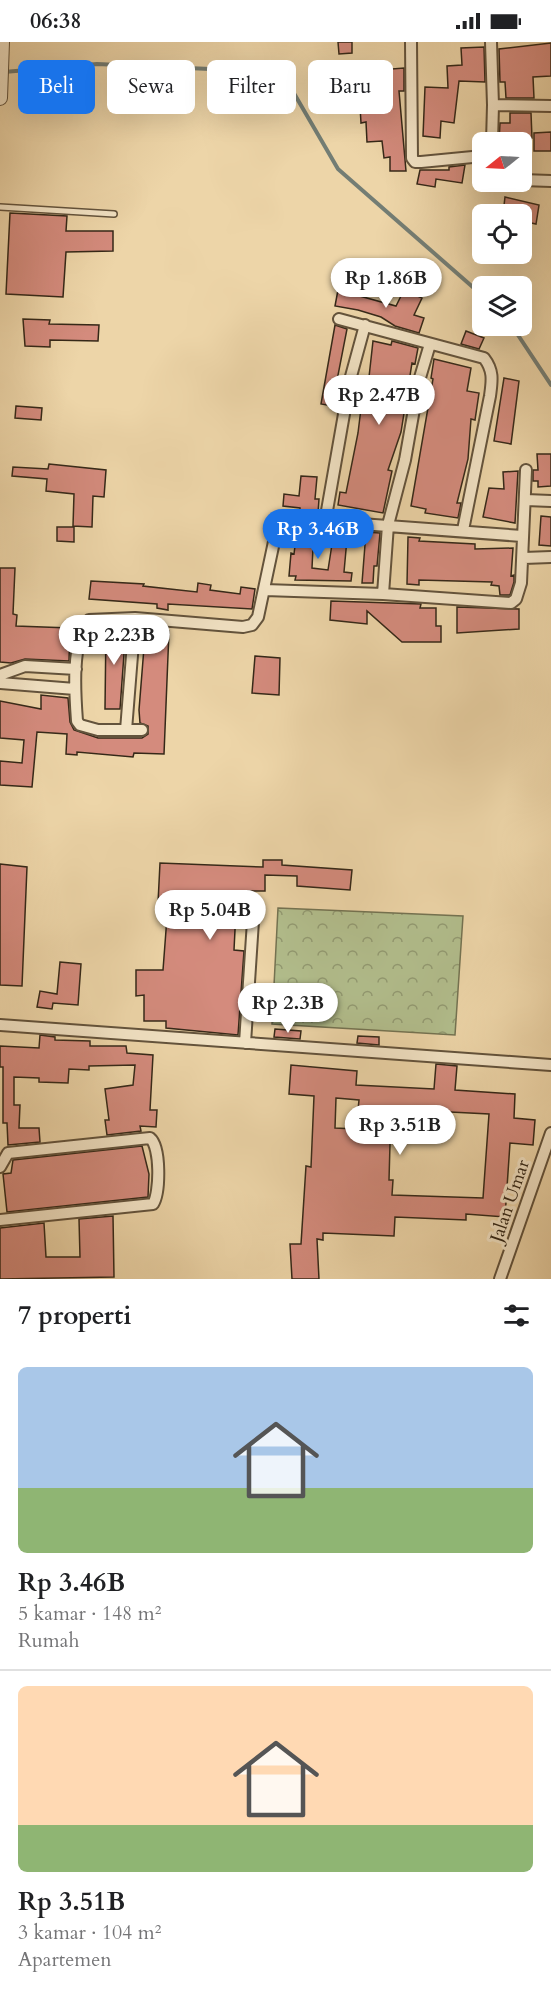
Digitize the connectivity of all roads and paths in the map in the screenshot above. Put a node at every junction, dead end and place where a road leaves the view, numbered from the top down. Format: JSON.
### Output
{"nodes":[{"id":1,"x":411,"y":42,"type":"edge"},
{"id":2,"x":491,"y":42,"type":"edge"},
{"id":3,"x":2,"y":47,"type":"edge"},
{"id":4,"x":0,"y":86,"type":"edge"},
{"id":5,"x":0,"y":98,"type":"edge"},
{"id":6,"x":493,"y":105,"type":"junction"},
{"id":7,"x":551,"y":106,"type":"edge"},
{"id":8,"x":492,"y":132,"type":"edge"},
{"id":9,"x":472,"y":157,"type":"edge"},
{"id":10,"x":532,"y":181,"type":"edge"},
{"id":11,"x":551,"y":182,"type":"edge"},
{"id":12,"x":0,"y":207,"type":"edge"},
{"id":13,"x":114,"y":214,"type":"dead end"},
{"id":14,"x":339,"y":319,"type":"dead end"},
{"id":15,"x":365,"y":325,"type":"junction"},
{"id":16,"x":430,"y":344,"type":"junction"},
{"id":17,"x":526,"y":470,"type":"dead end"},
{"id":18,"x":526,"y":500,"type":"junction"},
{"id":19,"x":551,"y":501,"type":"edge"},
{"id":20,"x":326,"y":522,"type":"junction"},
{"id":21,"x":388,"y":525,"type":"junction"},
{"id":22,"x":464,"y":530,"type":"junction"},
{"id":23,"x":522,"y":536,"type":"junction"},
{"id":24,"x":551,"y":557,"type":"edge"},
{"id":25,"x":524,"y":558,"type":"junction"},
{"id":26,"x":265,"y":590,"type":"junction"},
{"id":27,"x":383,"y":594,"type":"junction"},
{"id":28,"x":135,"y":618,"type":"junction"},
{"id":29,"x":76,"y":669,"type":"junction"},
{"id":30,"x":0,"y":675,"type":"edge"},
{"id":31,"x":0,"y":683,"type":"edge"},
{"id":32,"x":75,"y":689,"type":"junction"},
{"id":33,"x":126,"y":730,"type":"junction"},
{"id":34,"x":142,"y":730,"type":"dead end"},
{"id":35,"x":253,"y":921,"type":"dead end"},
{"id":36,"x":0,"y":1025,"type":"edge"},
{"id":37,"x":245,"y":1043,"type":"junction"},
{"id":38,"x":551,"y":1065,"type":"edge"},
{"id":39,"x":551,"y":1133,"type":"edge"},
{"id":40,"x":0,"y":1167,"type":"edge"},
{"id":41,"x":0,"y":1220,"type":"edge"},
{"id":42,"x":500,"y":1279,"type":"edge"}],
"edges":[{"from":1,"to":9,"type":"street"},
{"from":2,"to":6,"type":"street"},
{"from":3,"to":4,"type":"street"},
{"from":4,"to":5,"type":"street"},
{"from":6,"to":7,"type":"street"},
{"from":6,"to":8,"type":"street"},
{"from":10,"to":11,"type":"street"},
{"from":12,"to":13,"type":"lane"},
{"from":14,"to":15,"type":"street"},
{"from":15,"to":16,"type":"street"},
{"from":15,"to":20,"type":"street"},
{"from":16,"to":21,"type":"street"},
{"from":16,"to":22,"type":"street"},
{"from":17,"to":18,"type":"street"},
{"from":18,"to":19,"type":"street"},
{"from":18,"to":23,"type":"street"},
{"from":20,"to":21,"type":"street"},
{"from":20,"to":26,"type":"street"},
{"from":21,"to":22,"type":"street"},
{"from":21,"to":27,"type":"street"},
{"from":22,"to":23,"type":"street"},
{"from":23,"to":25,"type":"street"},
{"from":24,"to":25,"type":"street"},
{"from":25,"to":27,"type":"street"},
{"from":26,"to":27,"type":"street"},
{"from":26,"to":28,"type":"street"},
{"from":28,"to":29,"type":"street"},
{"from":28,"to":33,"type":"street"},
{"from":29,"to":30,"type":"street"},
{"from":29,"to":32,"type":"street"},
{"from":31,"to":32,"type":"street"},
{"from":32,"to":33,"type":"street"},
{"from":33,"to":34,"type":"street"},
{"from":35,"to":37,"type":"street"},
{"from":36,"to":37,"type":"street"},
{"from":37,"to":38,"type":"street"},
{"from":39,"to":42,"type":"street","name":"Jalan Umar"},
{"from":40,"to":41,"type":"street"}]}
